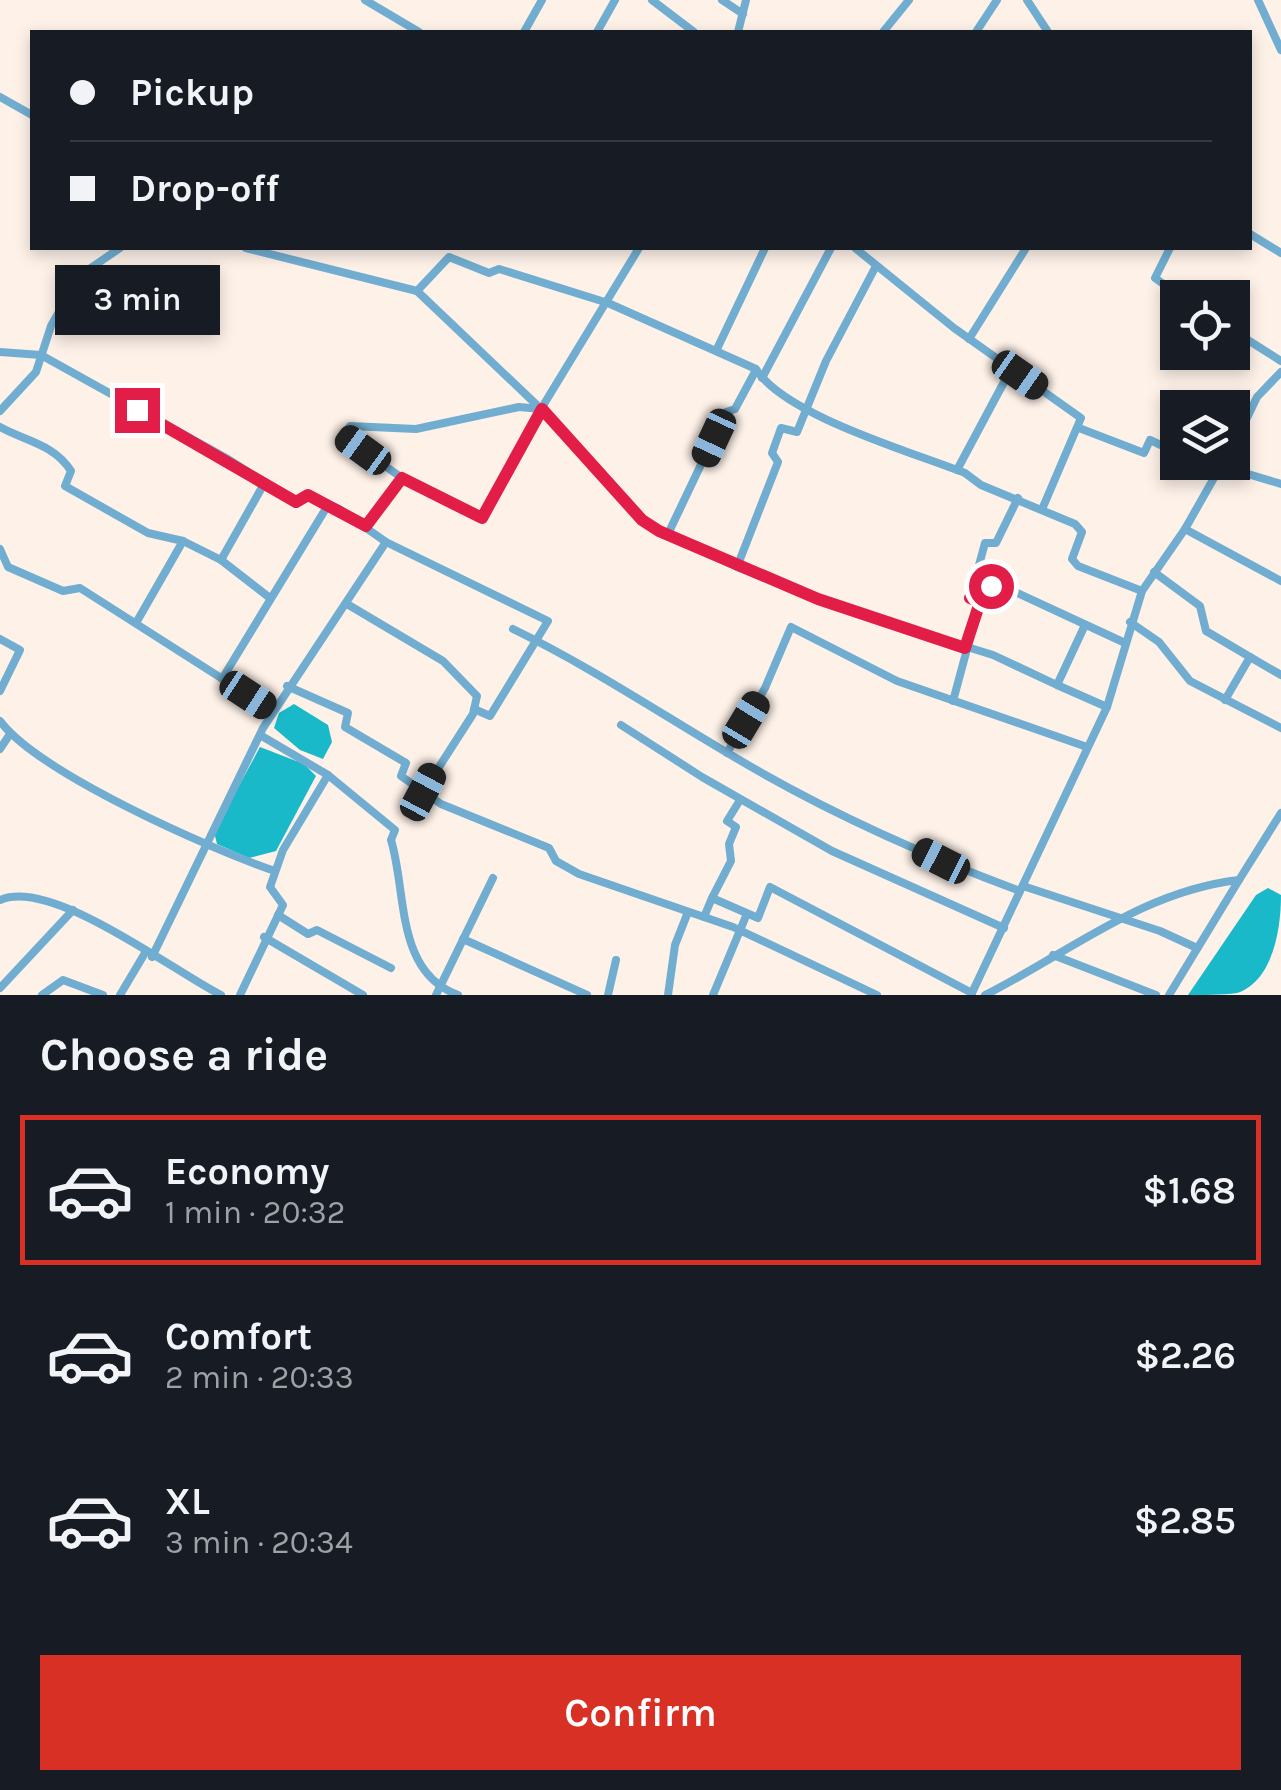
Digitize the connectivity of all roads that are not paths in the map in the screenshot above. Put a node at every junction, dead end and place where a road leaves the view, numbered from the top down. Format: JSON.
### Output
{"nodes":[{"id":1,"x":365,"y":0,"type":"edge"},
{"id":2,"x":542,"y":0,"type":"edge"},
{"id":3,"x":614,"y":0,"type":"edge"},
{"id":4,"x":652,"y":0,"type":"edge"},
{"id":5,"x":722,"y":0,"type":"edge"},
{"id":6,"x":746,"y":0,"type":"edge"},
{"id":7,"x":909,"y":0,"type":"edge"},
{"id":8,"x":997,"y":0,"type":"edge"},
{"id":9,"x":1028,"y":0,"type":"edge"},
{"id":10,"x":1258,"y":0,"type":"edge"},
{"id":11,"x":743,"y":14,"type":"junction"},
{"id":12,"x":416,"y":30,"type":"edge"},
{"id":13,"x":525,"y":30,"type":"edge"},
{"id":14,"x":598,"y":30,"type":"edge"},
{"id":15,"x":691,"y":30,"type":"edge"},
{"id":16,"x":739,"y":30,"type":"edge"},
{"id":17,"x":885,"y":30,"type":"edge"},
{"id":18,"x":977,"y":30,"type":"edge"},
{"id":19,"x":1047,"y":30,"type":"edge"},
{"id":20,"x":1281,"y":50,"type":"edge"},
{"id":21,"x":0,"y":96,"type":"edge"},
{"id":22,"x":30,"y":115,"type":"edge"},
{"id":23,"x":1252,"y":235,"type":"edge"},
{"id":24,"x":117,"y":250,"type":"edge"},
{"id":25,"x":254,"y":250,"type":"edge"},
{"id":26,"x":638,"y":250,"type":"edge"},
{"id":27,"x":764,"y":250,"type":"edge"},
{"id":28,"x":831,"y":250,"type":"edge"},
{"id":29,"x":857,"y":250,"type":"edge"},
{"id":30,"x":1025,"y":250,"type":"edge"},
{"id":31,"x":1169,"y":250,"type":"edge"},
{"id":32,"x":450,"y":252,"type":"edge"},
{"id":33,"x":1281,"y":253,"type":"edge"},
{"id":34,"x":876,"y":266,"type":"junction"},
{"id":35,"x":1160,"y":282,"type":"edge"},
{"id":36,"x":418,"y":291,"type":"junction"},
{"id":37,"x":608,"y":302,"type":"junction"},
{"id":38,"x":969,"y":339,"type":"junction"},
{"id":39,"x":1250,"y":341,"type":"edge"},
{"id":40,"x":0,"y":352,"type":"edge"},
{"id":41,"x":716,"y":352,"type":"junction"},
{"id":42,"x":41,"y":356,"type":"junction"},
{"id":43,"x":1281,"y":361,"type":"edge"},
{"id":44,"x":1011,"y":369,"type":"junction"},
{"id":45,"x":1281,"y":372,"type":"edge"},
{"id":46,"x":759,"y":374,"type":"junction"},
{"id":47,"x":542,"y":409,"type":"junction"},
{"id":48,"x":0,"y":410,"type":"edge"},
{"id":49,"x":808,"y":411,"type":"junction"},
{"id":50,"x":1250,"y":412,"type":"edge"},
{"id":51,"x":0,"y":428,"type":"edge"},
{"id":52,"x":1079,"y":428,"type":"junction"},
{"id":53,"x":1160,"y":445,"type":"edge"},
{"id":54,"x":957,"y":470,"type":"junction"},
{"id":55,"x":1250,"y":474,"type":"edge"},
{"id":56,"x":402,"y":478,"type":"junction"},
{"id":57,"x":1214,"y":480,"type":"edge"},
{"id":58,"x":265,"y":482,"type":"junction"},
{"id":59,"x":1281,"y":484,"type":"edge"},
{"id":60,"x":1018,"y":498,"type":"junction"},
{"id":61,"x":328,"y":505,"type":"junction"},
{"id":62,"x":1043,"y":508,"type":"junction"},
{"id":63,"x":366,"y":526,"type":"junction"},
{"id":64,"x":1186,"y":529,"type":"junction"},
{"id":65,"x":668,"y":534,"type":"junction"},
{"id":66,"x":183,"y":541,"type":"junction"},
{"id":67,"x":386,"y":542,"type":"junction"},
{"id":68,"x":0,"y":549,"type":"edge"},
{"id":69,"x":221,"y":560,"type":"junction"},
{"id":70,"x":738,"y":567,"type":"junction"},
{"id":71,"x":1154,"y":572,"type":"junction"},
{"id":72,"x":976,"y":582,"type":"junction"},
{"id":73,"x":1281,"y":582,"type":"edge"},
{"id":74,"x":1142,"y":591,"type":"junction"},
{"id":75,"x":270,"y":598,"type":"junction"},
{"id":76,"x":347,"y":604,"type":"junction"},
{"id":77,"x":1130,"y":622,"type":"junction"},
{"id":78,"x":136,"y":623,"type":"junction"},
{"id":79,"x":1084,"y":625,"type":"junction"},
{"id":80,"x":513,"y":629,"type":"dead end"},
{"id":81,"x":0,"y":638,"type":"edge"},
{"id":82,"x":538,"y":641,"type":"junction"},
{"id":83,"x":1124,"y":642,"type":"junction"},
{"id":84,"x":965,"y":648,"type":"junction"},
{"id":85,"x":1250,"y":657,"type":"junction"},
{"id":86,"x":1281,"y":675,"type":"edge"},
{"id":87,"x":222,"y":679,"type":"junction"},
{"id":88,"x":1057,"y":685,"type":"junction"},
{"id":89,"x":288,"y":686,"type":"junction"},
{"id":90,"x":0,"y":692,"type":"edge"},
{"id":91,"x":1226,"y":700,"type":"junction"},
{"id":92,"x":953,"y":701,"type":"junction"},
{"id":93,"x":1106,"y":706,"type":"junction"},
{"id":94,"x":474,"y":709,"type":"junction"},
{"id":95,"x":273,"y":712,"type":"junction"},
{"id":96,"x":0,"y":721,"type":"edge"},
{"id":97,"x":621,"y":725,"type":"dead end"},
{"id":98,"x":1281,"y":728,"type":"edge"},
{"id":99,"x":10,"y":734,"type":"junction"},
{"id":100,"x":260,"y":735,"type":"junction"},
{"id":101,"x":1086,"y":747,"type":"junction"},
{"id":102,"x":0,"y":750,"type":"edge"},
{"id":103,"x":727,"y":753,"type":"junction"},
{"id":104,"x":328,"y":775,"type":"junction"},
{"id":105,"x":423,"y":792,"type":"junction"},
{"id":106,"x":740,"y":800,"type":"junction"},
{"id":107,"x":1281,"y":813,"type":"edge"},
{"id":108,"x":206,"y":842,"type":"junction"},
{"id":109,"x":275,"y":871,"type":"junction"},
{"id":110,"x":493,"y":878,"type":"dead end"},
{"id":111,"x":1238,"y":880,"type":"junction"},
{"id":112,"x":1021,"y":889,"type":"junction"},
{"id":113,"x":712,"y":898,"type":"junction"},
{"id":114,"x":0,"y":900,"type":"edge"},
{"id":115,"x":73,"y":910,"type":"junction"},
{"id":116,"x":688,"y":912,"type":"junction"},
{"id":117,"x":278,"y":915,"type":"junction"},
{"id":118,"x":746,"y":916,"type":"junction"},
{"id":119,"x":704,"y":917,"type":"junction"},
{"id":120,"x":1121,"y":918,"type":"junction"},
{"id":121,"x":1004,"y":928,"type":"junction"},
{"id":122,"x":738,"y":930,"type":"junction"},
{"id":123,"x":264,"y":937,"type":"junction"},
{"id":124,"x":463,"y":939,"type":"junction"},
{"id":125,"x":1197,"y":948,"type":"junction"},
{"id":126,"x":148,"y":955,"type":"junction"},
{"id":127,"x":1053,"y":955,"type":"junction"},
{"id":128,"x":616,"y":960,"type":"dead end"},
{"id":129,"x":391,"y":968,"type":"dead end"},
{"id":130,"x":0,"y":988,"type":"edge"},
{"id":131,"x":438,"y":992,"type":"edge"},
{"id":132,"x":971,"y":994,"type":"edge"},
{"id":133,"x":42,"y":995,"type":"edge"},
{"id":134,"x":103,"y":995,"type":"edge"},
{"id":135,"x":120,"y":995,"type":"edge"},
{"id":136,"x":221,"y":995,"type":"edge"},
{"id":137,"x":240,"y":995,"type":"edge"},
{"id":138,"x":363,"y":995,"type":"edge"},
{"id":139,"x":458,"y":995,"type":"edge"},
{"id":140,"x":588,"y":995,"type":"edge"},
{"id":141,"x":608,"y":995,"type":"edge"},
{"id":142,"x":668,"y":995,"type":"edge"},
{"id":143,"x":713,"y":995,"type":"edge"},
{"id":144,"x":877,"y":995,"type":"edge"},
{"id":145,"x":985,"y":995,"type":"edge"},
{"id":146,"x":1156,"y":995,"type":"edge"},
{"id":147,"x":1170,"y":995,"type":"edge"}],
"edges":[{"from":1,"to":12,"type":"street"},
{"from":2,"to":13,"type":"street"},
{"from":3,"to":14,"type":"street"},
{"from":4,"to":15,"type":"street"},
{"from":5,"to":11,"type":"street"},
{"from":6,"to":11,"type":"street"},
{"from":7,"to":17,"type":"street"},
{"from":8,"to":18,"type":"street"},
{"from":9,"to":19,"type":"street"},
{"from":10,"to":20,"type":"street"},
{"from":11,"to":16,"type":"street"},
{"from":21,"to":22,"type":"street"},
{"from":23,"to":33,"type":"street"},
{"from":24,"to":42,"type":"street"},
{"from":25,"to":36,"type":"street"},
{"from":26,"to":37,"type":"street"},
{"from":27,"to":41,"type":"street"},
{"from":28,"to":46,"type":"street"},
{"from":29,"to":34,"type":"street"},
{"from":30,"to":38,"type":"street"},
{"from":31,"to":35,"type":"street"},
{"from":32,"to":36,"type":"street"},
{"from":32,"to":37,"type":"street"},
{"from":34,"to":38,"type":"street"},
{"from":34,"to":49,"type":"street"},
{"from":36,"to":47,"type":"street"},
{"from":37,"to":41,"type":"street"},
{"from":37,"to":47,"type":"street"},
{"from":38,"to":44,"type":"street"},
{"from":39,"to":43,"type":"street"},
{"from":40,"to":42,"type":"street"},
{"from":41,"to":46,"type":"street"},
{"from":42,"to":48,"type":"street"},
{"from":42,"to":58,"type":"street"},
{"from":44,"to":52,"type":"street"},
{"from":44,"to":54,"type":"street"},
{"from":45,"to":50,"type":"street"},
{"from":46,"to":49,"type":"street"},
{"from":46,"to":65,"type":"street"},
{"from":47,"to":56,"type":"street"},
{"from":47,"to":56,"type":"street"},
{"from":47,"to":65,"type":"street"},
{"from":49,"to":54,"type":"street"},
{"from":49,"to":70,"type":"street"},
{"from":51,"to":66,"type":"street"},
{"from":52,"to":53,"type":"street"},
{"from":52,"to":62,"type":"street"},
{"from":54,"to":60,"type":"street"},
{"from":55,"to":59,"type":"street"},
{"from":56,"to":63,"type":"street"},
{"from":57,"to":64,"type":"street"},
{"from":58,"to":61,"type":"street"},
{"from":58,"to":69,"type":"street"},
{"from":60,"to":62,"type":"street"},
{"from":60,"to":72,"type":"street"},
{"from":61,"to":63,"type":"street"},
{"from":61,"to":75,"type":"street"},
{"from":62,"to":74,"type":"street"},
{"from":63,"to":67,"type":"street"},
{"from":64,"to":71,"type":"street"},
{"from":64,"to":73,"type":"street"},
{"from":65,"to":70,"type":"street"},
{"from":66,"to":69,"type":"street"},
{"from":66,"to":78,"type":"street"},
{"from":67,"to":76,"type":"street"},
{"from":67,"to":82,"type":"street"},
{"from":68,"to":78,"type":"street"},
{"from":69,"to":75,"type":"street"},
{"from":70,"to":84,"type":"street"},
{"from":71,"to":74,"type":"street"},
{"from":71,"to":85,"type":"street"},
{"from":72,"to":79,"type":"street"},
{"from":72,"to":84,"type":"street"},
{"from":74,"to":77,"type":"street"},
{"from":75,"to":87,"type":"street"},
{"from":76,"to":89,"type":"street"},
{"from":76,"to":94,"type":"street"},
{"from":77,"to":83,"type":"street"},
{"from":77,"to":91,"type":"street"},
{"from":78,"to":87,"type":"street"},
{"from":79,"to":83,"type":"street"},
{"from":79,"to":88,"type":"street"},
{"from":80,"to":82,"type":"street"},
{"from":81,"to":90,"type":"street"},
{"from":82,"to":94,"type":"street"},
{"from":82,"to":103,"type":"street"},
{"from":83,"to":93,"type":"street"},
{"from":84,"to":88,"type":"street"},
{"from":84,"to":92,"type":"street"},
{"from":85,"to":86,"type":"street"},
{"from":85,"to":91,"type":"street"},
{"from":87,"to":95,"type":"street"},
{"from":88,"to":93,"type":"street"},
{"from":89,"to":95,"type":"street"},
{"from":89,"to":105,"type":"street"},
{"from":91,"to":98,"type":"street"},
{"from":92,"to":101,"type":"street"},
{"from":92,"to":103,"type":"street"},
{"from":93,"to":101,"type":"street"},
{"from":94,"to":105,"type":"street"},
{"from":95,"to":100,"type":"street"},
{"from":96,"to":99,"type":"street"},
{"from":97,"to":106,"type":"street"},
{"from":99,"to":102,"type":"street"},
{"from":99,"to":108,"type":"street"},
{"from":100,"to":104,"type":"street"},
{"from":100,"to":108,"type":"street"},
{"from":101,"to":112,"type":"street"},
{"from":103,"to":112,"type":"street"},
{"from":104,"to":109,"type":"street"},
{"from":104,"to":131,"type":"street"},
{"from":105,"to":116,"type":"street"},
{"from":106,"to":113,"type":"street"},
{"from":106,"to":121,"type":"street"},
{"from":107,"to":111,"type":"street"},
{"from":108,"to":109,"type":"street"},
{"from":108,"to":126,"type":"street"},
{"from":109,"to":117,"type":"street"},
{"from":110,"to":124,"type":"street"},
{"from":111,"to":120,"type":"street"},
{"from":111,"to":125,"type":"street"},
{"from":112,"to":120,"type":"street"},
{"from":112,"to":121,"type":"street"},
{"from":113,"to":118,"type":"street"},
{"from":113,"to":119,"type":"street"},
{"from":114,"to":115,"type":"street"},
{"from":115,"to":126,"type":"street"},
{"from":115,"to":130,"type":"street"},
{"from":116,"to":119,"type":"street"},
{"from":116,"to":142,"type":"street"},
{"from":117,"to":123,"type":"street"},
{"from":117,"to":129,"type":"street"},
{"from":118,"to":122,"type":"street"},
{"from":118,"to":132,"type":"street"},
{"from":119,"to":122,"type":"street"},
{"from":120,"to":125,"type":"street"},
{"from":120,"to":127,"type":"street"},
{"from":121,"to":132,"type":"street"},
{"from":122,"to":143,"type":"street"},
{"from":122,"to":144,"type":"street"},
{"from":123,"to":137,"type":"street"},
{"from":123,"to":138,"type":"street"},
{"from":124,"to":131,"type":"street"},
{"from":124,"to":140,"type":"street"},
{"from":125,"to":147,"type":"street"},
{"from":126,"to":135,"type":"street"},
{"from":126,"to":136,"type":"street"},
{"from":127,"to":145,"type":"street"},
{"from":127,"to":146,"type":"street"},
{"from":128,"to":141,"type":"street"},
{"from":131,"to":139,"type":"street"},
{"from":133,"to":134,"type":"street"}]}
